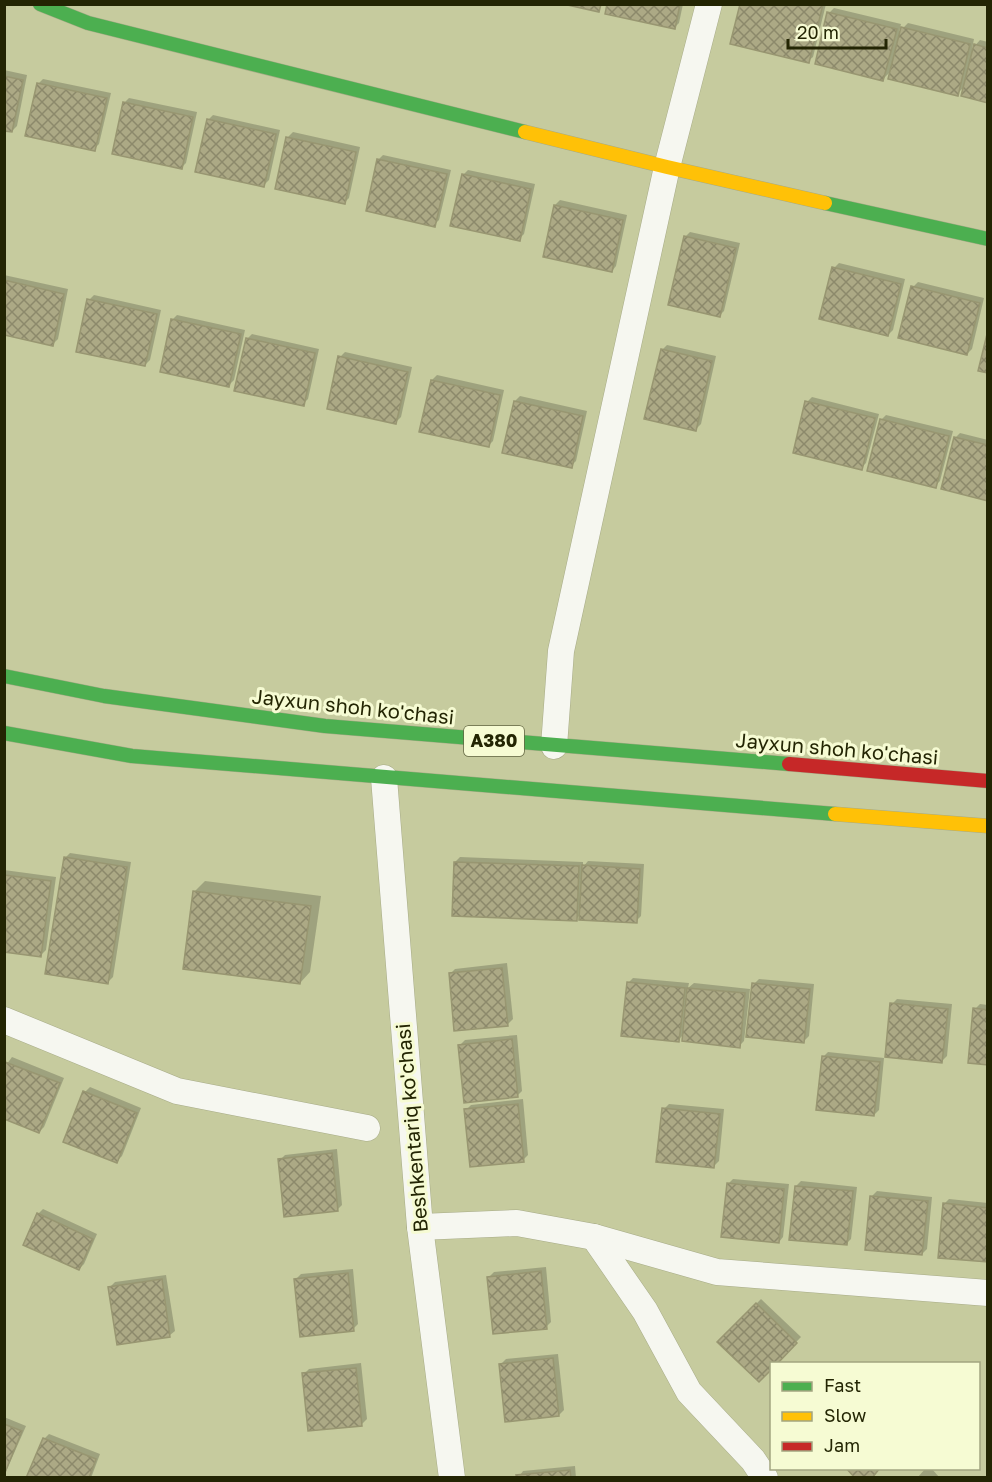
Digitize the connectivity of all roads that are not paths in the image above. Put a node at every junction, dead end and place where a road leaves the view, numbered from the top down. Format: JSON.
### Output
{"nodes":[{"id":1,"x":40,"y":4,"type":"edge"},
{"id":2,"x":709,"y":4,"type":"edge"},
{"id":3,"x":666,"y":167,"type":"junction"},
{"id":4,"x":987,"y":239,"type":"edge"},
{"id":5,"x":4,"y":676,"type":"edge"},
{"id":6,"x":4,"y":733,"type":"edge"},
{"id":7,"x":554,"y":746,"type":"junction"},
{"id":8,"x":384,"y":778,"type":"junction"},
{"id":9,"x":987,"y":781,"type":"edge"},
{"id":10,"x":987,"y":826,"type":"edge"},
{"id":11,"x":4,"y":1020,"type":"edge"},
{"id":12,"x":367,"y":1128,"type":"dead end"},
{"id":13,"x":420,"y":1227,"type":"junction"},
{"id":14,"x":594,"y":1237,"type":"junction"},
{"id":15,"x":987,"y":1293,"type":"edge"},
{"id":16,"x":452,"y":1478,"type":"edge"},
{"id":17,"x":765,"y":1478,"type":"edge"}],
"edges":[{"from":1,"to":3,"type":"main road"},
{"from":2,"to":3,"type":"street"},
{"from":3,"to":4,"type":"main road"},
{"from":3,"to":7,"type":"street"},
{"from":5,"to":7,"type":"main road","name":"Jayxun shoh ko'chasi","number":"A380"},
{"from":6,"to":8,"type":"main road","number":"A380"},
{"from":7,"to":9,"type":"main road","name":"Jayxun shoh ko'chasi","number":"A380"},
{"from":8,"to":10,"type":"main road","number":"A380"},
{"from":8,"to":13,"type":"street","name":"Beshkentariq ko'chasi"},
{"from":11,"to":12,"type":"street"},
{"from":13,"to":14,"type":"street"},
{"from":13,"to":16,"type":"street","name":"Beshkentariq ko'chasi"},
{"from":14,"to":15,"type":"street"},
{"from":14,"to":17,"type":"street"}]}
